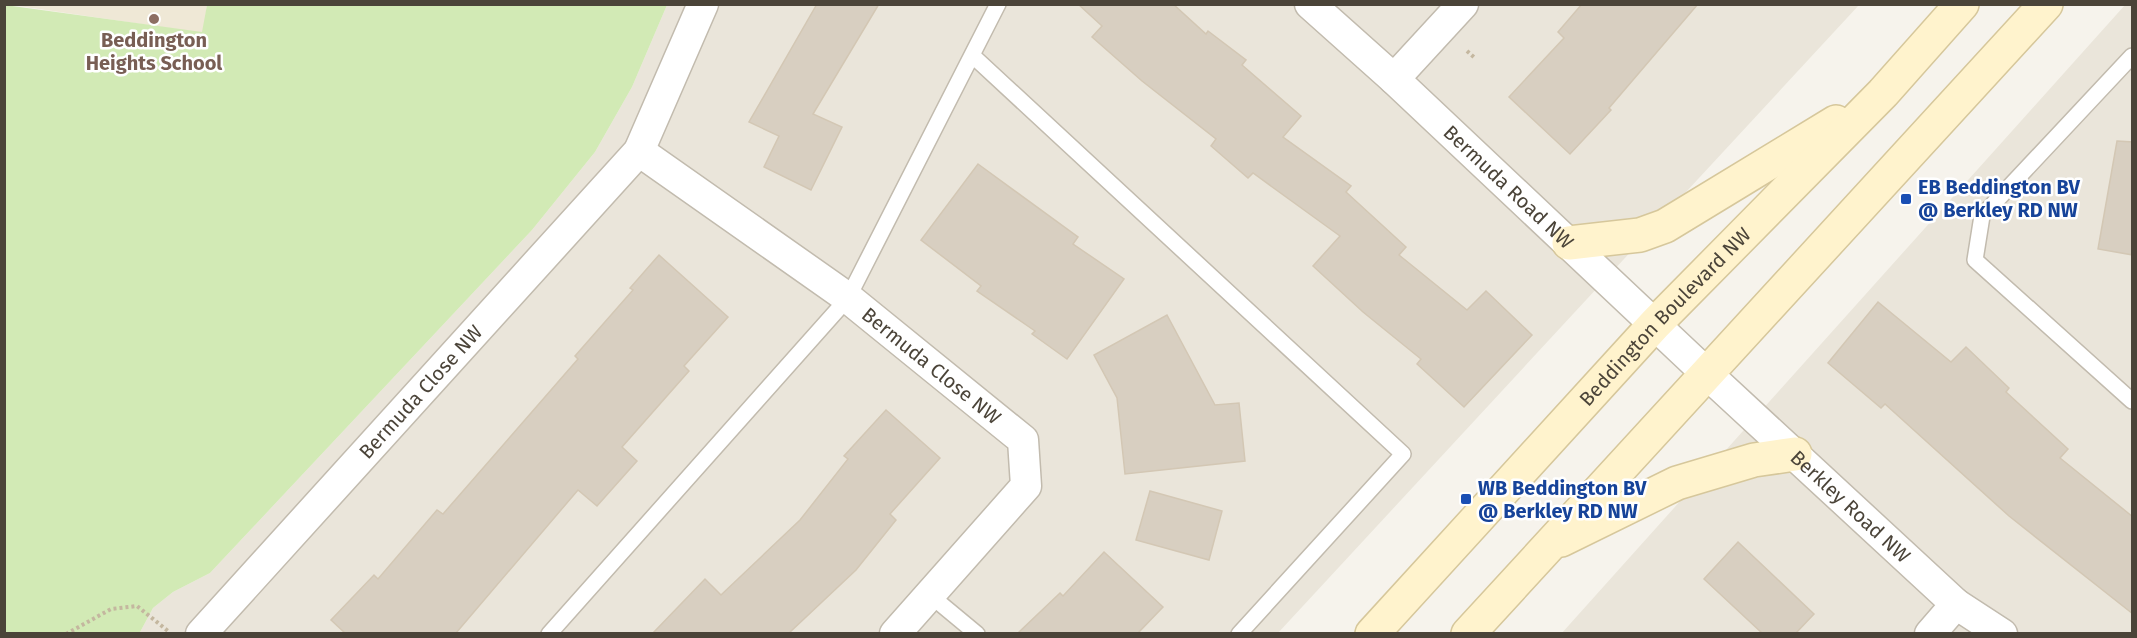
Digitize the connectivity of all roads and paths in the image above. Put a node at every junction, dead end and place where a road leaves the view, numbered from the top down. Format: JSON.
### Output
{"nodes":[{"id":1,"x":703,"y":4,"type":"edge"},
{"id":2,"x":998,"y":4,"type":"edge"},
{"id":3,"x":1310,"y":4,"type":"edge"},
{"id":4,"x":1463,"y":4,"type":"edge"},
{"id":5,"x":1962,"y":4,"type":"edge"},
{"id":6,"x":2046,"y":4,"type":"edge"},
{"id":7,"x":973,"y":56,"type":"junction"},
{"id":8,"x":2133,"y":56,"type":"edge"},
{"id":9,"x":1394,"y":79,"type":"junction"},
{"id":10,"x":1883,"y":93,"type":"junction"},
{"id":11,"x":639,"y":151,"type":"junction"},
{"id":12,"x":1569,"y":243,"type":"junction"},
{"id":13,"x":848,"y":298,"type":"junction"},
{"id":14,"x":1655,"y":324,"type":"junction"},
{"id":15,"x":1705,"y":372,"type":"junction"},
{"id":16,"x":2133,"y":401,"type":"edge"},
{"id":17,"x":1795,"y":454,"type":"junction"},
{"id":18,"x":1546,"y":547,"type":"junction"},
{"id":19,"x":930,"y":595,"type":"junction"},
{"id":20,"x":1956,"y":604,"type":"junction"},
{"id":21,"x":66,"y":633,"type":"edge"},
{"id":22,"x":172,"y":633,"type":"edge"},
{"id":23,"x":201,"y":633,"type":"edge"},
{"id":24,"x":549,"y":633,"type":"edge"},
{"id":25,"x":894,"y":633,"type":"edge"},
{"id":26,"x":977,"y":633,"type":"edge"},
{"id":27,"x":1239,"y":633,"type":"edge"},
{"id":28,"x":1372,"y":633,"type":"edge"},
{"id":29,"x":1468,"y":633,"type":"edge"},
{"id":30,"x":1930,"y":633,"type":"edge"},
{"id":31,"x":2002,"y":633,"type":"edge"}],
"edges":[{"from":1,"to":11,"type":"street","name":"Bermuda Close NW"},
{"from":2,"to":7,"type":"lane"},
{"from":3,"to":9,"type":"street","name":"Bermuda Road NW"},
{"from":4,"to":9,"type":"street"},
{"from":5,"to":10,"type":"main road","name":"Beddington Boulevard NW"},
{"from":6,"to":15,"type":"main road"},
{"from":7,"to":13,"type":"lane"},
{"from":7,"to":27,"type":"lane"},
{"from":8,"to":16,"type":"lane"},
{"from":9,"to":12,"type":"street","name":"Bermuda Road NW"},
{"from":10,"to":12,"type":"main road"},
{"from":10,"to":14,"type":"main road","name":"Beddington Boulevard NW"},
{"from":11,"to":13,"type":"street","name":"Bermuda Close NW"},
{"from":11,"to":23,"type":"street","name":"Bermuda Close NW"},
{"from":12,"to":14,"type":"street","name":"Bermuda Road NW"},
{"from":13,"to":19,"type":"street","name":"Bermuda Close NW"},
{"from":13,"to":24,"type":"lane"},
{"from":14,"to":15,"type":"street","name":"Bermuda Road NW"},
{"from":14,"to":28,"type":"main road","name":"Beddington Boulevard NW"},
{"from":15,"to":17,"type":"street","name":"Berkley Road NW"},
{"from":15,"to":18,"type":"main road"},
{"from":17,"to":18,"type":"main road"},
{"from":17,"to":20,"type":"street","name":"Berkley Road NW"},
{"from":18,"to":29,"type":"main road"},
{"from":19,"to":25,"type":"street","name":"Bermuda Close NW"},
{"from":19,"to":26,"type":"lane"},
{"from":20,"to":30,"type":"street"},
{"from":20,"to":31,"type":"street","name":"Berkley Road NW"},
{"from":21,"to":22,"type":"path"}]}
